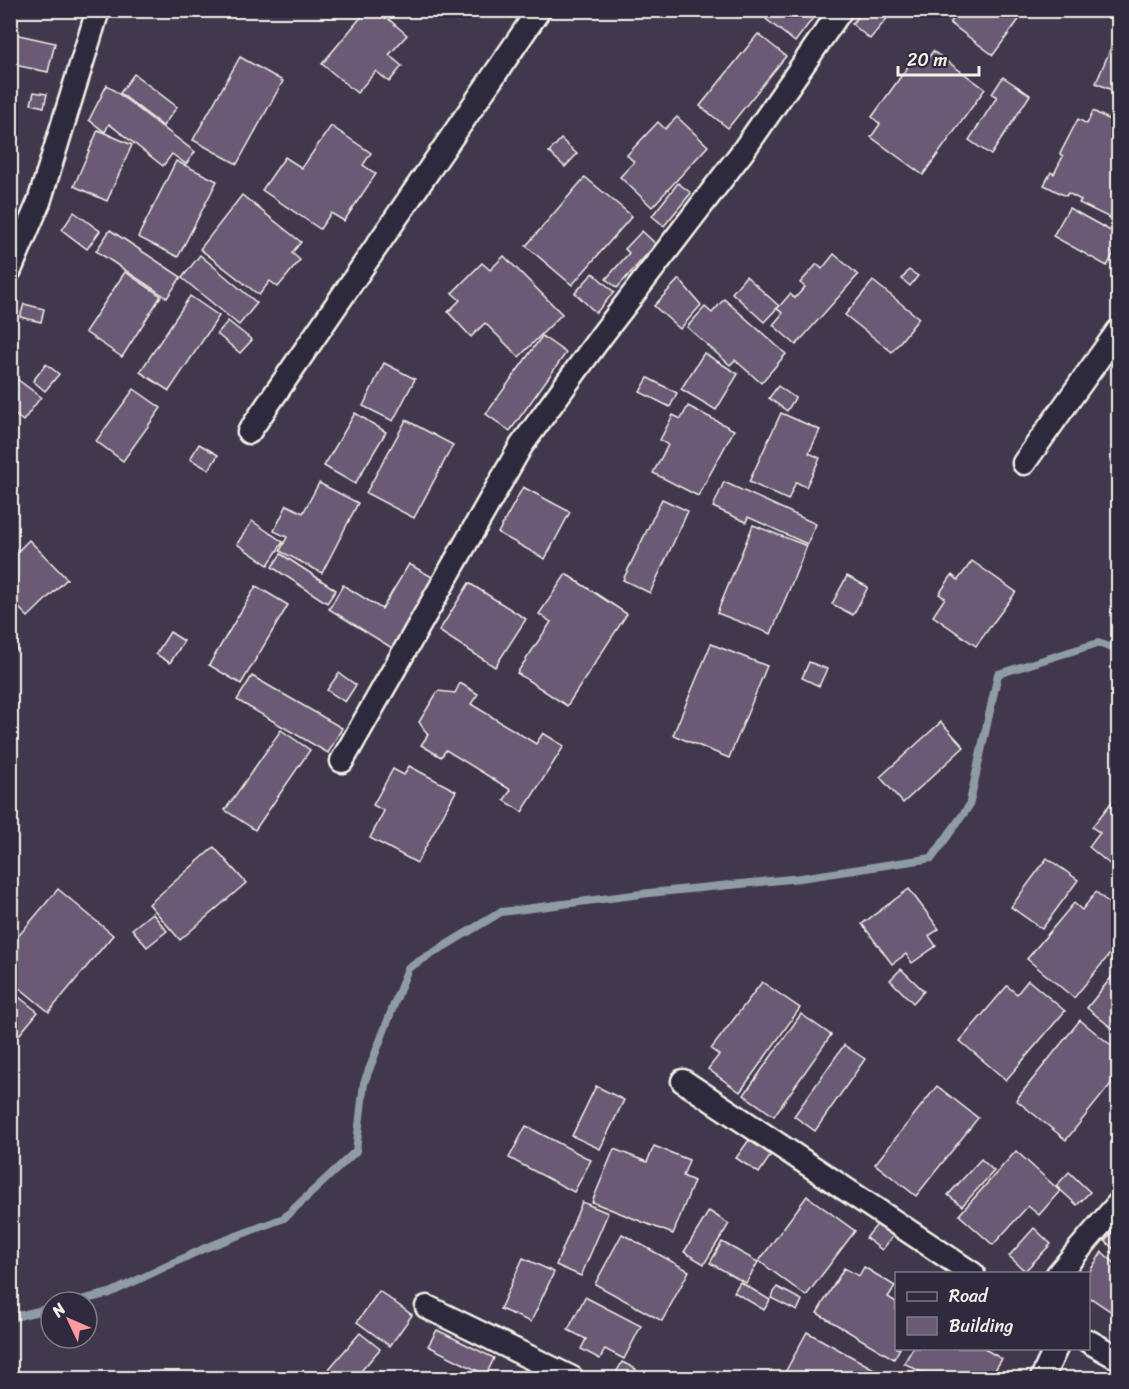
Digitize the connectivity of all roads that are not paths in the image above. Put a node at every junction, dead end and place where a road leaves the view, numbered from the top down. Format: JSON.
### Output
{"nodes":[{"id":1,"x":98,"y":10,"type":"edge"},
{"id":2,"x":539,"y":10,"type":"edge"},
{"id":3,"x":842,"y":10,"type":"edge"},
{"id":4,"x":10,"y":270,"type":"edge"},
{"id":5,"x":1119,"y":331,"type":"edge"},
{"id":6,"x":249,"y":432,"type":"dead end"},
{"id":7,"x":1024,"y":463,"type":"dead end"},
{"id":8,"x":342,"y":761,"type":"dead end"},
{"id":9,"x":682,"y":1081,"type":"dead end"},
{"id":10,"x":1119,"y":1204,"type":"edge"},
{"id":11,"x":970,"y":1272,"type":"edge"},
{"id":12,"x":1060,"y":1272,"type":"edge"},
{"id":13,"x":428,"y":1307,"type":"dead end"},
{"id":14,"x":1090,"y":1342,"type":"edge"},
{"id":15,"x":1055,"y":1350,"type":"edge"},
{"id":16,"x":1119,"y":1358,"type":"edge"},
{"id":17,"x":572,"y":1378,"type":"edge"},
{"id":18,"x":1042,"y":1378,"type":"edge"}],
"edges":[{"from":1,"to":4,"type":"street"},
{"from":2,"to":6,"type":"street"},
{"from":3,"to":8,"type":"street"},
{"from":5,"to":7,"type":"street"},
{"from":9,"to":11,"type":"street"},
{"from":10,"to":12,"type":"street"},
{"from":13,"to":17,"type":"street"},
{"from":14,"to":16,"type":"street"},
{"from":15,"to":18,"type":"street"}]}
